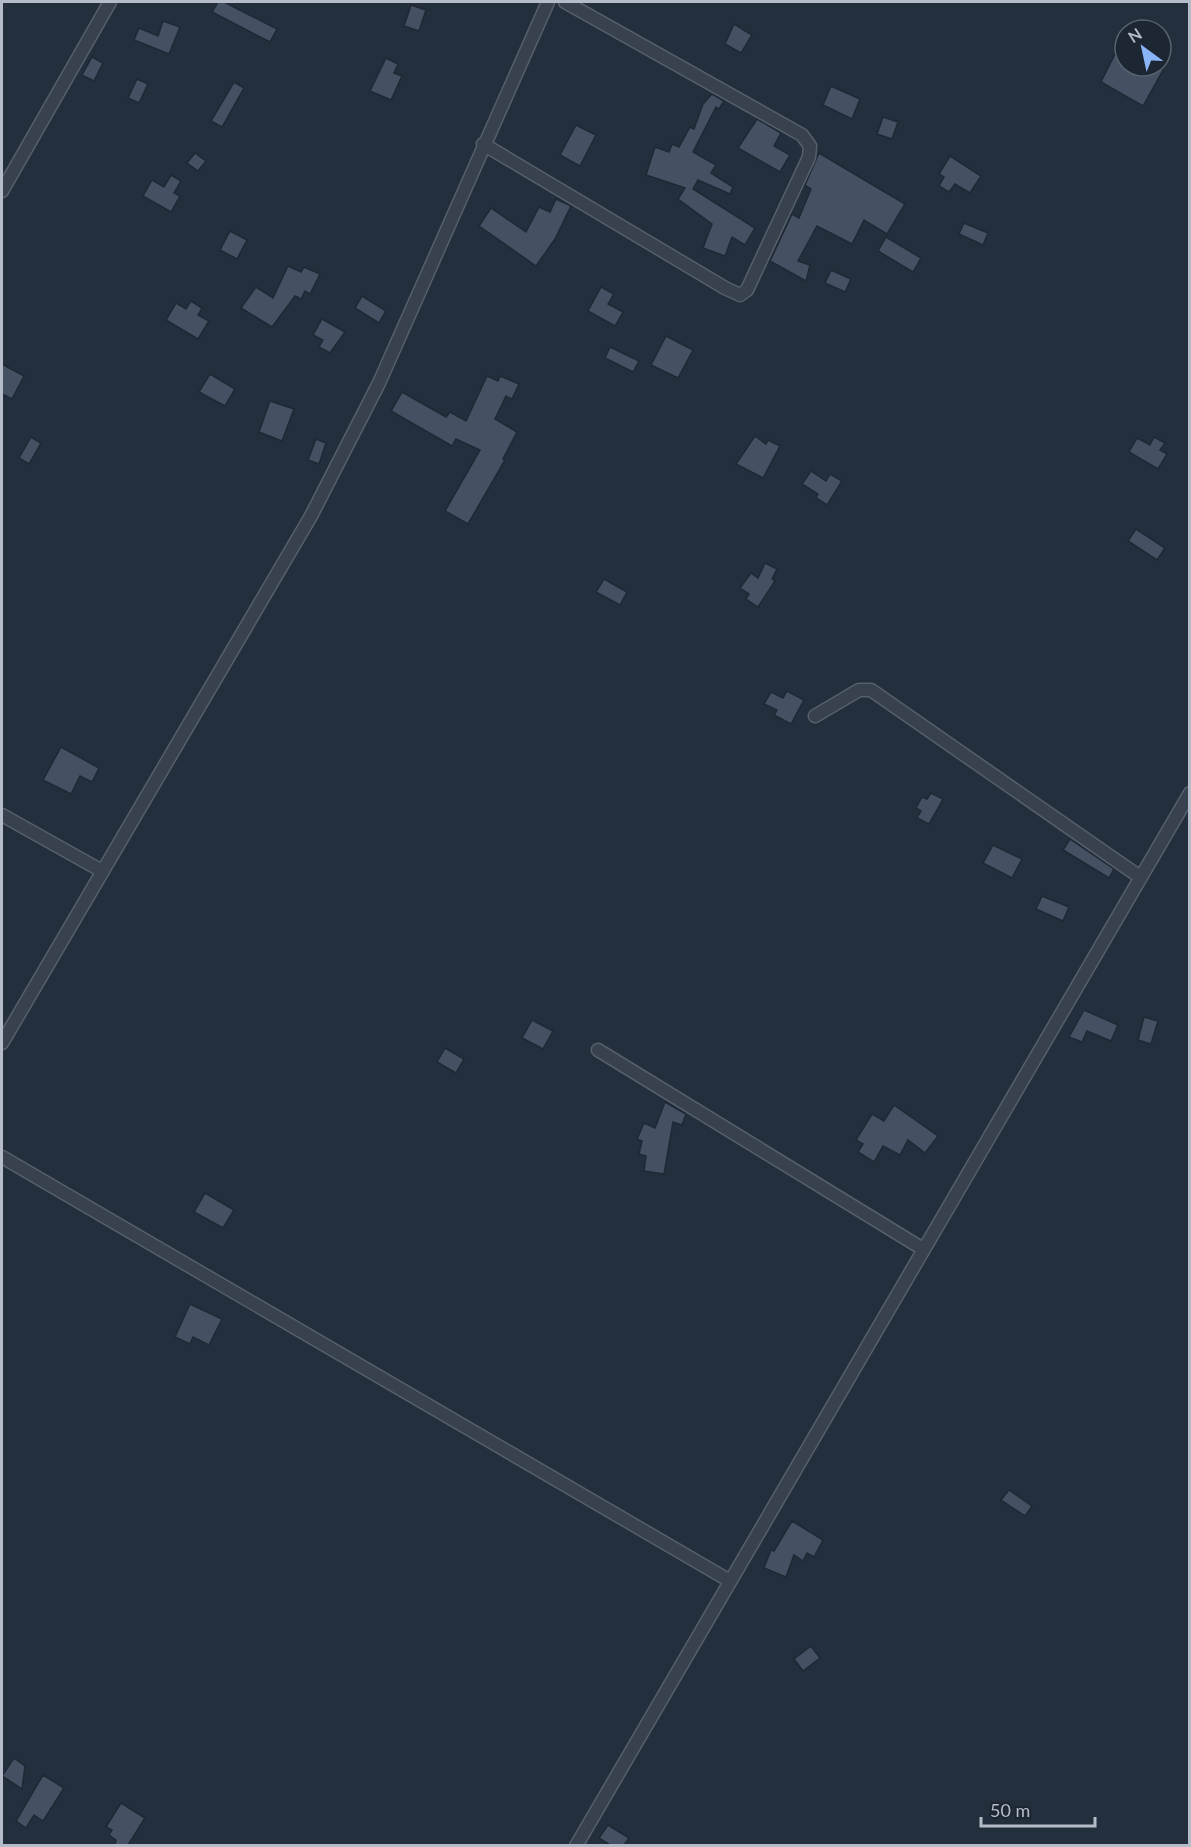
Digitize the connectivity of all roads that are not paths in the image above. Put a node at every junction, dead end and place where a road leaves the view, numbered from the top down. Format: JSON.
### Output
{"nodes":[{"id":1,"x":110,"y":2,"type":"edge"},
{"id":2,"x":548,"y":2,"type":"edge"},
{"id":3,"x":565,"y":2,"type":"edge"},
{"id":4,"x":483,"y":144,"type":"junction"},
{"id":5,"x":2,"y":191,"type":"edge"},
{"id":6,"x":815,"y":716,"type":"dead end"},
{"id":7,"x":1190,"y":793,"type":"edge"},
{"id":8,"x":2,"y":814,"type":"edge"},
{"id":9,"x":102,"y":871,"type":"junction"},
{"id":10,"x":1140,"y":877,"type":"junction"},
{"id":11,"x":2,"y":1043,"type":"edge"},
{"id":12,"x":598,"y":1050,"type":"dead end"},
{"id":13,"x":2,"y":1157,"type":"edge"},
{"id":14,"x":923,"y":1249,"type":"junction"},
{"id":15,"x":730,"y":1581,"type":"junction"},
{"id":16,"x":576,"y":1845,"type":"edge"}],
"edges":[{"from":1,"to":5,"type":"street"},
{"from":2,"to":4,"type":"street"},
{"from":3,"to":4,"type":"street"},
{"from":4,"to":9,"type":"street"},
{"from":6,"to":10,"type":"street"},
{"from":7,"to":10,"type":"street"},
{"from":8,"to":9,"type":"street"},
{"from":9,"to":11,"type":"street"},
{"from":10,"to":14,"type":"street"},
{"from":12,"to":14,"type":"street"},
{"from":13,"to":15,"type":"street"},
{"from":14,"to":15,"type":"street"},
{"from":15,"to":16,"type":"street"}]}
